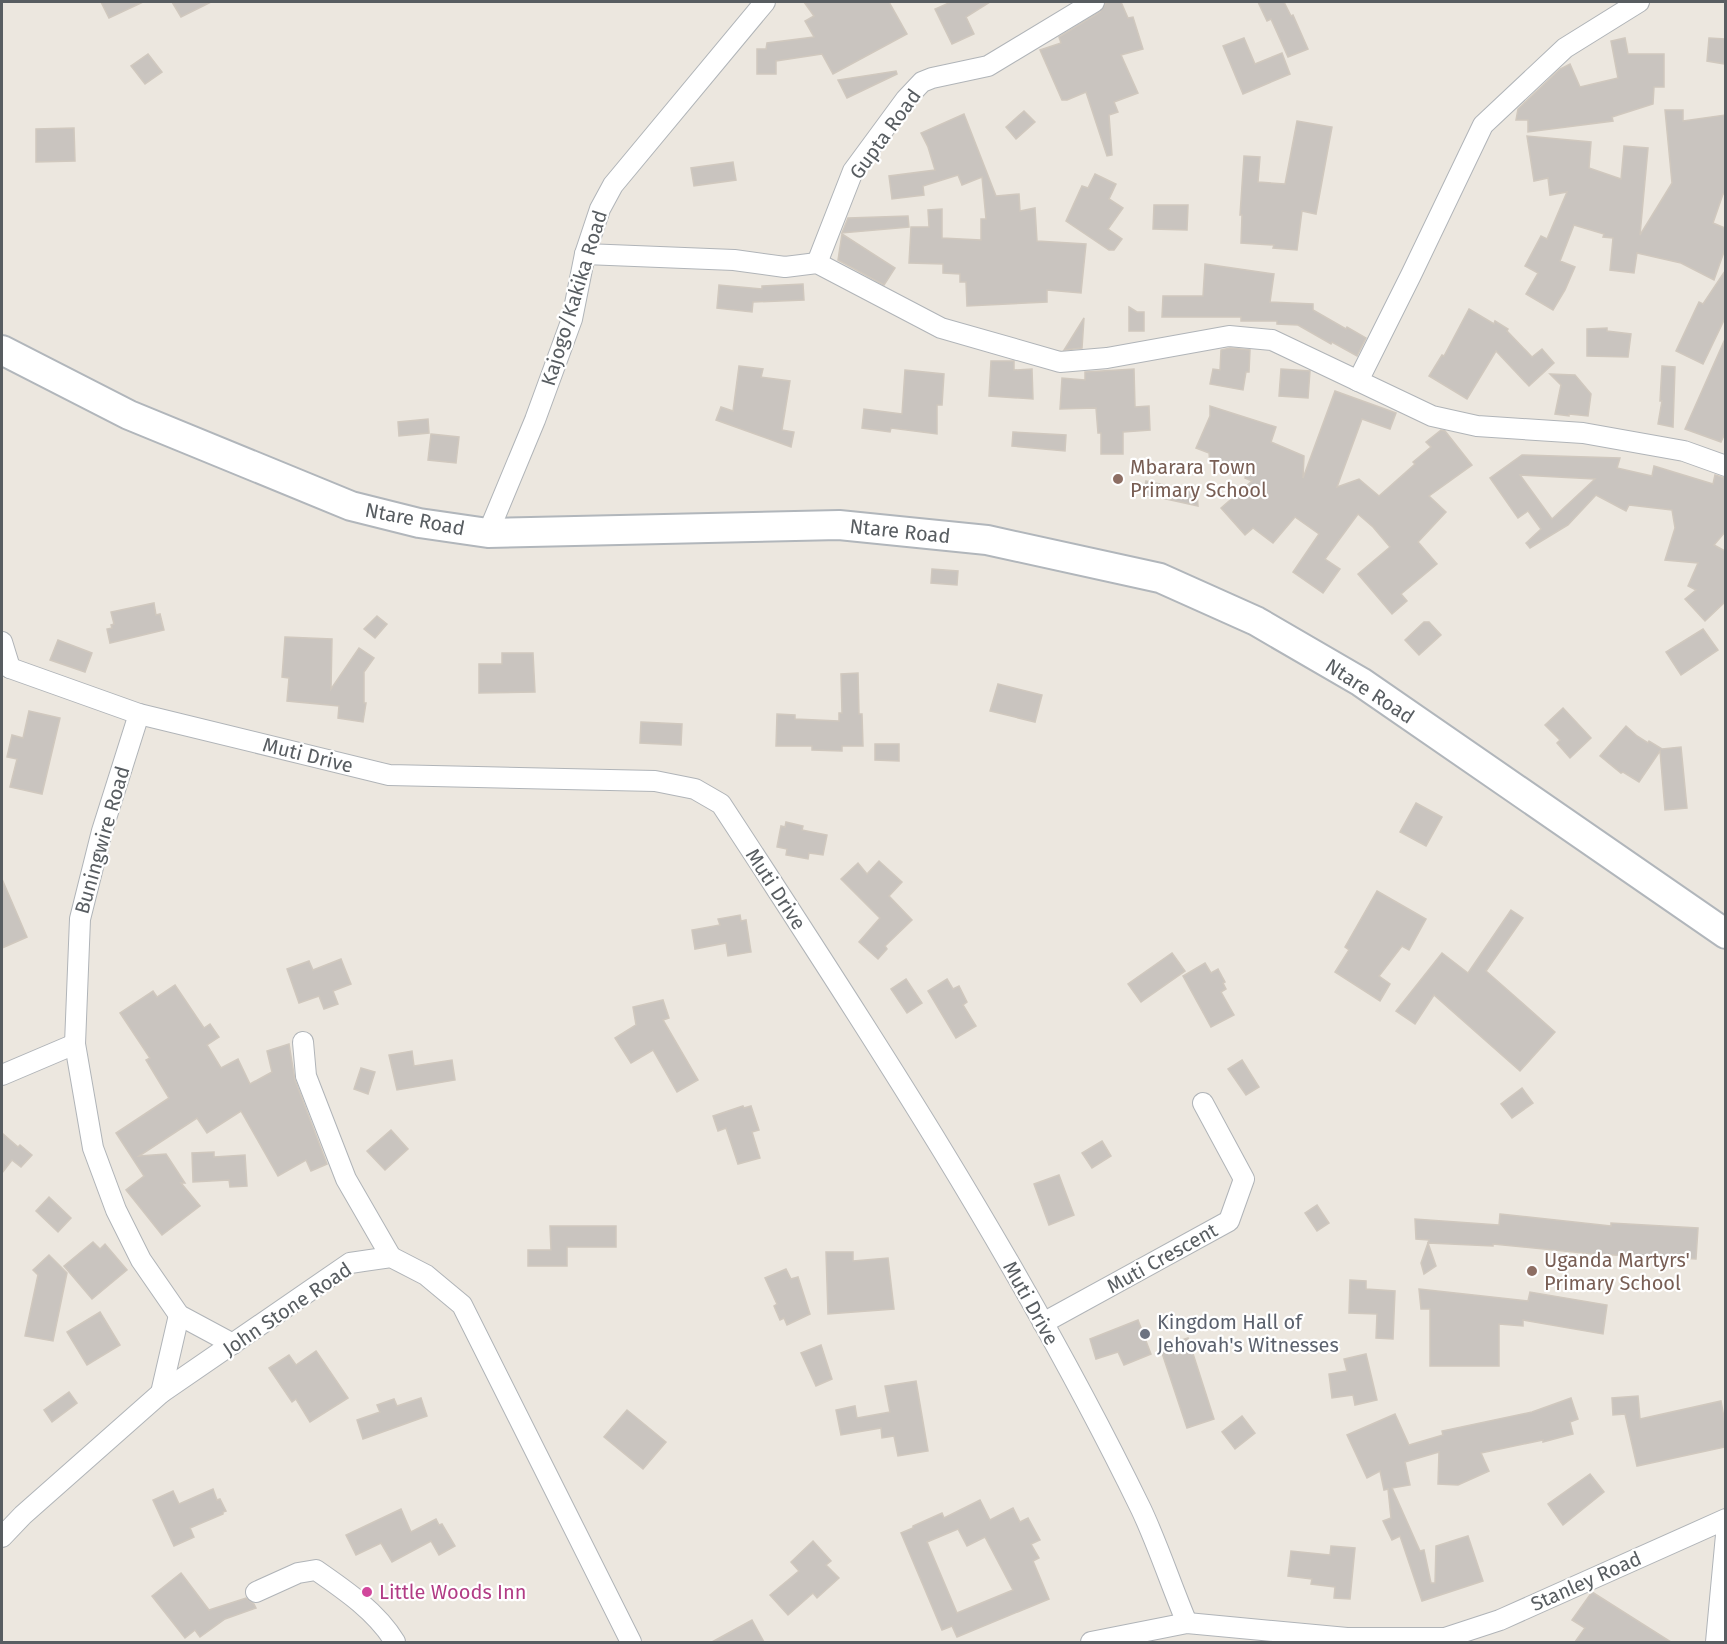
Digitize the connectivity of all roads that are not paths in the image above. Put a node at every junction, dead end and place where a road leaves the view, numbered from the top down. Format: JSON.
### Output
{"nodes":[{"id":1,"x":765,"y":2,"type":"edge"},
{"id":2,"x":1094,"y":2,"type":"edge"},
{"id":3,"x":1639,"y":2,"type":"edge"},
{"id":4,"x":585,"y":254,"type":"junction"},
{"id":5,"x":817,"y":263,"type":"junction"},
{"id":6,"x":2,"y":350,"type":"edge"},
{"id":7,"x":1358,"y":381,"type":"junction"},
{"id":8,"x":1725,"y":466,"type":"edge"},
{"id":9,"x":488,"y":533,"type":"junction"},
{"id":10,"x":2,"y":642,"type":"edge"},
{"id":11,"x":6,"y":665,"type":"edge"},
{"id":12,"x":139,"y":714,"type":"junction"},
{"id":13,"x":1725,"y":934,"type":"edge"},
{"id":14,"x":303,"y":1042,"type":"dead end"},
{"id":15,"x":75,"y":1044,"type":"junction"},
{"id":16,"x":2,"y":1075,"type":"edge"},
{"id":17,"x":1203,"y":1103,"type":"dead end"},
{"id":18,"x":391,"y":1257,"type":"junction"},
{"id":19,"x":179,"y":1315,"type":"junction"},
{"id":20,"x":1043,"y":1323,"type":"junction"},
{"id":21,"x":234,"y":1344,"type":"junction"},
{"id":22,"x":161,"y":1393,"type":"junction"},
{"id":23,"x":1725,"y":1519,"type":"edge"},
{"id":24,"x":1725,"y":1535,"type":"edge"},
{"id":25,"x":2,"y":1537,"type":"edge"},
{"id":26,"x":256,"y":1592,"type":"dead end"},
{"id":27,"x":1187,"y":1623,"type":"junction"},
{"id":28,"x":1348,"y":1640,"type":"edge"},
{"id":29,"x":1441,"y":1640,"type":"edge"},
{"id":30,"x":395,"y":1642,"type":"edge"},
{"id":31,"x":631,"y":1642,"type":"edge"},
{"id":32,"x":1091,"y":1642,"type":"edge"},
{"id":33,"x":1716,"y":1642,"type":"edge"}],
"edges":[{"from":1,"to":4,"type":"street","name":"Kajogo/Kakika Road"},
{"from":2,"to":5,"type":"street","name":"Gupta Road"},
{"from":3,"to":7,"type":"street"},
{"from":4,"to":5,"type":"street"},
{"from":4,"to":9,"type":"street","name":"Kajogo/Kakika Road"},
{"from":5,"to":7,"type":"street"},
{"from":6,"to":9,"type":"main road","name":"Ntare Road"},
{"from":7,"to":8,"type":"street"},
{"from":9,"to":13,"type":"main road","name":"Ntare Road"},
{"from":10,"to":11,"type":"street"},
{"from":11,"to":12,"type":"street","name":"Muti Drive"},
{"from":12,"to":15,"type":"street","name":"Buningwire Road"},
{"from":12,"to":20,"type":"street","name":"Muti Drive"},
{"from":14,"to":18,"type":"street"},
{"from":15,"to":16,"type":"street"},
{"from":15,"to":19,"type":"street","name":"Buningwire Road"},
{"from":17,"to":20,"type":"street","name":"Muti Crescent"},
{"from":18,"to":21,"type":"street","name":"John Stone Road"},
{"from":18,"to":31,"type":"street"},
{"from":19,"to":21,"type":"street","name":"Buningwire Road"},
{"from":19,"to":22,"type":"street"},
{"from":20,"to":27,"type":"street","name":"Muti Drive"},
{"from":21,"to":22,"type":"street","name":"John Stone Road"},
{"from":22,"to":25,"type":"street","name":"John Stone Road"},
{"from":23,"to":29,"type":"street","name":"Stanley Road"},
{"from":24,"to":33,"type":"street"},
{"from":26,"to":30,"type":"street"},
{"from":27,"to":28,"type":"street","name":"Stanley Road"},
{"from":27,"to":32,"type":"street","name":"Stanley Road"},
{"from":28,"to":29,"type":"street","name":"Stanley Road"}]}
